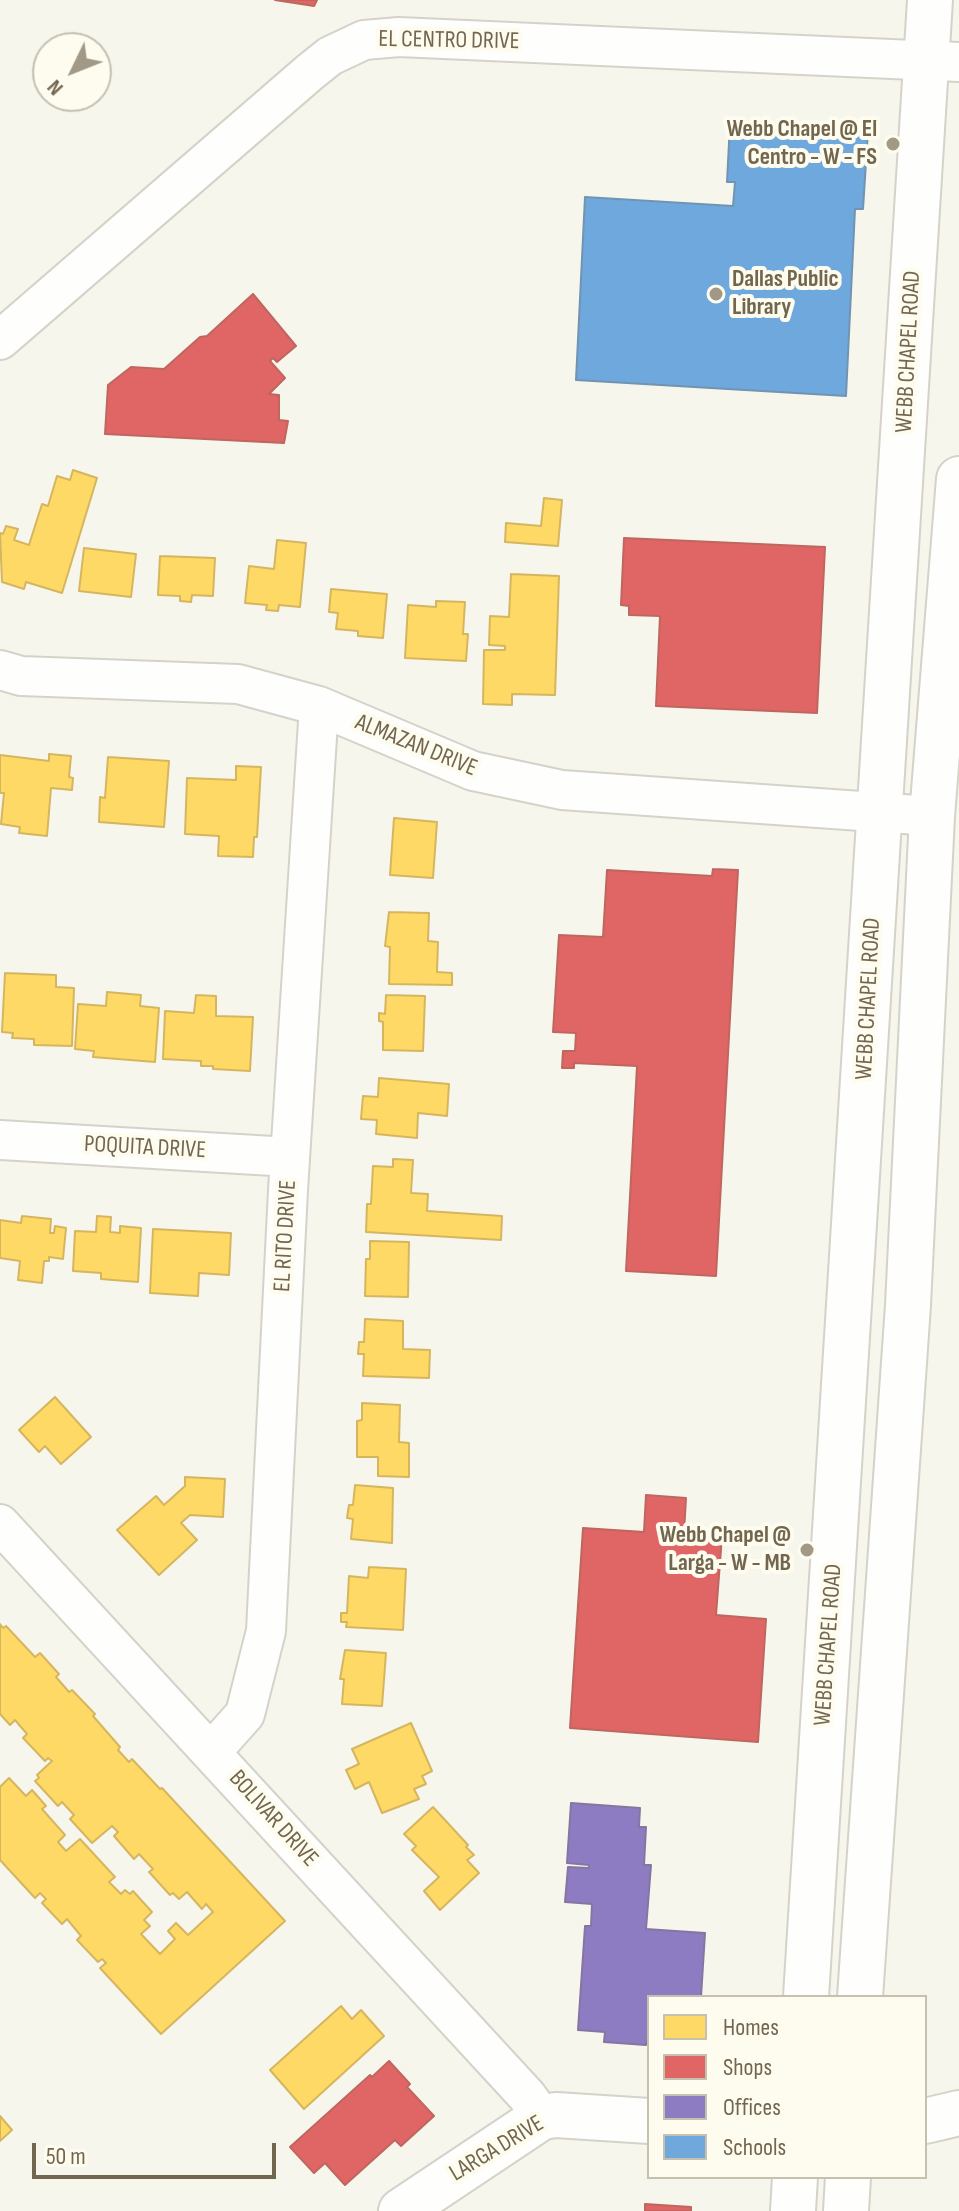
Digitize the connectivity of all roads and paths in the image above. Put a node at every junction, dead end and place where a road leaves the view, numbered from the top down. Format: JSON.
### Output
{"nodes":[{"id":1,"x":930,"y":0,"type":"edge"},
{"id":2,"x":943,"y":61,"type":"edge"},
{"id":3,"x":0,"y":340,"type":"edge"},
{"id":4,"x":959,"y":479,"type":"edge"},
{"id":5,"x":0,"y":670,"type":"edge"},
{"id":6,"x":319,"y":706,"type":"junction"},
{"id":7,"x":880,"y":812,"type":"junction"},
{"id":8,"x":932,"y":816,"type":"junction"},
{"id":9,"x":0,"y":1140,"type":"edge"},
{"id":10,"x":290,"y":1157,"type":"junction"},
{"id":11,"x":0,"y":1524,"type":"edge"},
{"id":12,"x":832,"y":1594,"type":"junction"},
{"id":13,"x":887,"y":1596,"type":"junction"},
{"id":14,"x":212,"y":1751,"type":"junction"},
{"id":15,"x":806,"y":1995,"type":"edge"},
{"id":16,"x":860,"y":1995,"type":"edge"},
{"id":17,"x":959,"y":2113,"type":"edge"},
{"id":18,"x":542,"y":2117,"type":"junction"},
{"id":19,"x":647,"y":2121,"type":"edge"},
{"id":20,"x":927,"y":2121,"type":"edge"},
{"id":21,"x":795,"y":2179,"type":"edge"},
{"id":22,"x":848,"y":2179,"type":"edge"},
{"id":23,"x":401,"y":2211,"type":"edge"},
{"id":24,"x":793,"y":2211,"type":"edge"},
{"id":25,"x":846,"y":2211,"type":"edge"}],
"edges":[{"from":1,"to":2,"type":"main road","name":"WEBB CHAPEL ROAD"},
{"from":2,"to":3,"type":"street","name":"EL CENTRO DRIVE"},
{"from":2,"to":7,"type":"main road","name":"WEBB CHAPEL ROAD"},
{"from":4,"to":8,"type":"main road"},
{"from":5,"to":6,"type":"street","name":"ALMAZAN DRIVE"},
{"from":6,"to":7,"type":"street","name":"ALMAZAN DRIVE"},
{"from":6,"to":10,"type":"street","name":"EL RITO DRIVE"},
{"from":7,"to":8,"type":"street","name":"ALMAZAN DRIVE"},
{"from":7,"to":12,"type":"main road","name":"WEBB CHAPEL ROAD"},
{"from":8,"to":13,"type":"main road"},
{"from":9,"to":10,"type":"street","name":"POQUITA DRIVE"},
{"from":10,"to":14,"type":"street","name":"EL RITO DRIVE"},
{"from":11,"to":14,"type":"street","name":"BOLIVAR DRIVE"},
{"from":12,"to":13,"type":"main road"},
{"from":12,"to":15,"type":"main road","name":"WEBB CHAPEL ROAD"},
{"from":13,"to":16,"type":"main road"},
{"from":14,"to":18,"type":"street","name":"BOLIVAR DRIVE"},
{"from":17,"to":20,"type":"main road"},
{"from":18,"to":19,"type":"main road","name":"LARGA DRIVE"},
{"from":18,"to":23,"type":"main road","name":"LARGA DRIVE"},
{"from":21,"to":24,"type":"main road"},
{"from":22,"to":25,"type":"main road"}]}
